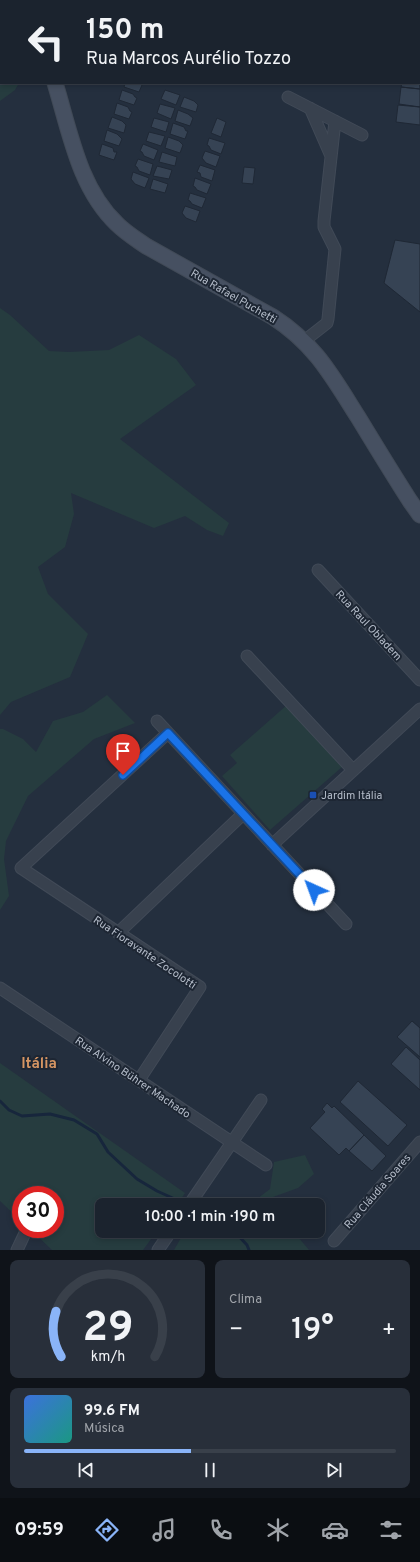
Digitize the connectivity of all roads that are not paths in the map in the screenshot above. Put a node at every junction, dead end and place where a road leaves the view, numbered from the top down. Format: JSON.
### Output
{"nodes":[{"id":1,"x":55,"y":84,"type":"edge"},
{"id":2,"x":288,"y":97,"type":"dead end"},
{"id":3,"x":310,"y":108,"type":"junction"},
{"id":4,"x":335,"y":121,"type":"junction"},
{"id":5,"x":362,"y":135,"type":"dead end"},
{"id":6,"x":331,"y":156,"type":"junction"},
{"id":7,"x":304,"y":340,"type":"junction"},
{"id":8,"x":420,"y":515,"type":"edge"},
{"id":9,"x":318,"y":570,"type":"dead end"},
{"id":10,"x":247,"y":656,"type":"dead end"},
{"id":11,"x":420,"y":680,"type":"edge"},
{"id":12,"x":420,"y":709,"type":"edge"},
{"id":13,"x":156,"y":721,"type":"dead end"},
{"id":14,"x":168,"y":733,"type":"junction"},
{"id":15,"x":353,"y":770,"type":"junction"},
{"id":16,"x":243,"y":814,"type":"junction"},
{"id":17,"x":272,"y":845,"type":"junction"},
{"id":18,"x":346,"y":924,"type":"dead end"},
{"id":19,"x":118,"y":933,"type":"junction"},
{"id":20,"x":0,"y":988,"type":"edge"},
{"id":21,"x":139,"y":1080,"type":"junction"},
{"id":22,"x":261,"y":1100,"type":"dead end"},
{"id":23,"x":232,"y":1142,"type":"junction"},
{"id":24,"x":420,"y":1142,"type":"edge"},
{"id":25,"x":266,"y":1165,"type":"dead end"},
{"id":26,"x":194,"y":1198,"type":"edge"},
{"id":27,"x":23,"y":1238,"type":"edge"},
{"id":28,"x":166,"y":1238,"type":"edge"},
{"id":29,"x":334,"y":1241,"type":"dead end"},
{"id":30,"x":17,"y":1250,"type":"edge"},
{"id":31,"x":158,"y":1250,"type":"edge"}],
"edges":[{"from":1,"to":7,"type":"street","name":"Rua Rafael Puchetti"},
{"from":2,"to":3,"type":"street"},
{"from":3,"to":4,"type":"street"},
{"from":3,"to":6,"type":"street"},
{"from":4,"to":5,"type":"street"},
{"from":4,"to":6,"type":"street"},
{"from":6,"to":7,"type":"street"},
{"from":7,"to":8,"type":"street","name":"Rua Rafael Puchetti"},
{"from":9,"to":11,"type":"street","name":"Rua Raul Obladem"},
{"from":10,"to":15,"type":"street"},
{"from":12,"to":15,"type":"street"},
{"from":13,"to":14,"type":"street"},
{"from":14,"to":16,"type":"street"},
{"from":14,"to":19,"type":"street","name":"Rua Fioravante Zocolotti"},
{"from":15,"to":17,"type":"street"},
{"from":16,"to":17,"type":"street"},
{"from":16,"to":19,"type":"street"},
{"from":17,"to":18,"type":"street"},
{"from":19,"to":21,"type":"street","name":"Rua Fioravante Zocolotti"},
{"from":20,"to":21,"type":"street","name":"Rua Alvino Bührer Machado"},
{"from":21,"to":23,"type":"street","name":"Rua Alvino Bührer Machado"},
{"from":22,"to":23,"type":"street"},
{"from":23,"to":25,"type":"street","name":"Rua Alvino Bührer Machado"},
{"from":23,"to":26,"type":"street"},
{"from":24,"to":29,"type":"street","name":"Rua Cláudia Soares"},
{"from":27,"to":30,"type":"street"},
{"from":28,"to":31,"type":"street"}]}
